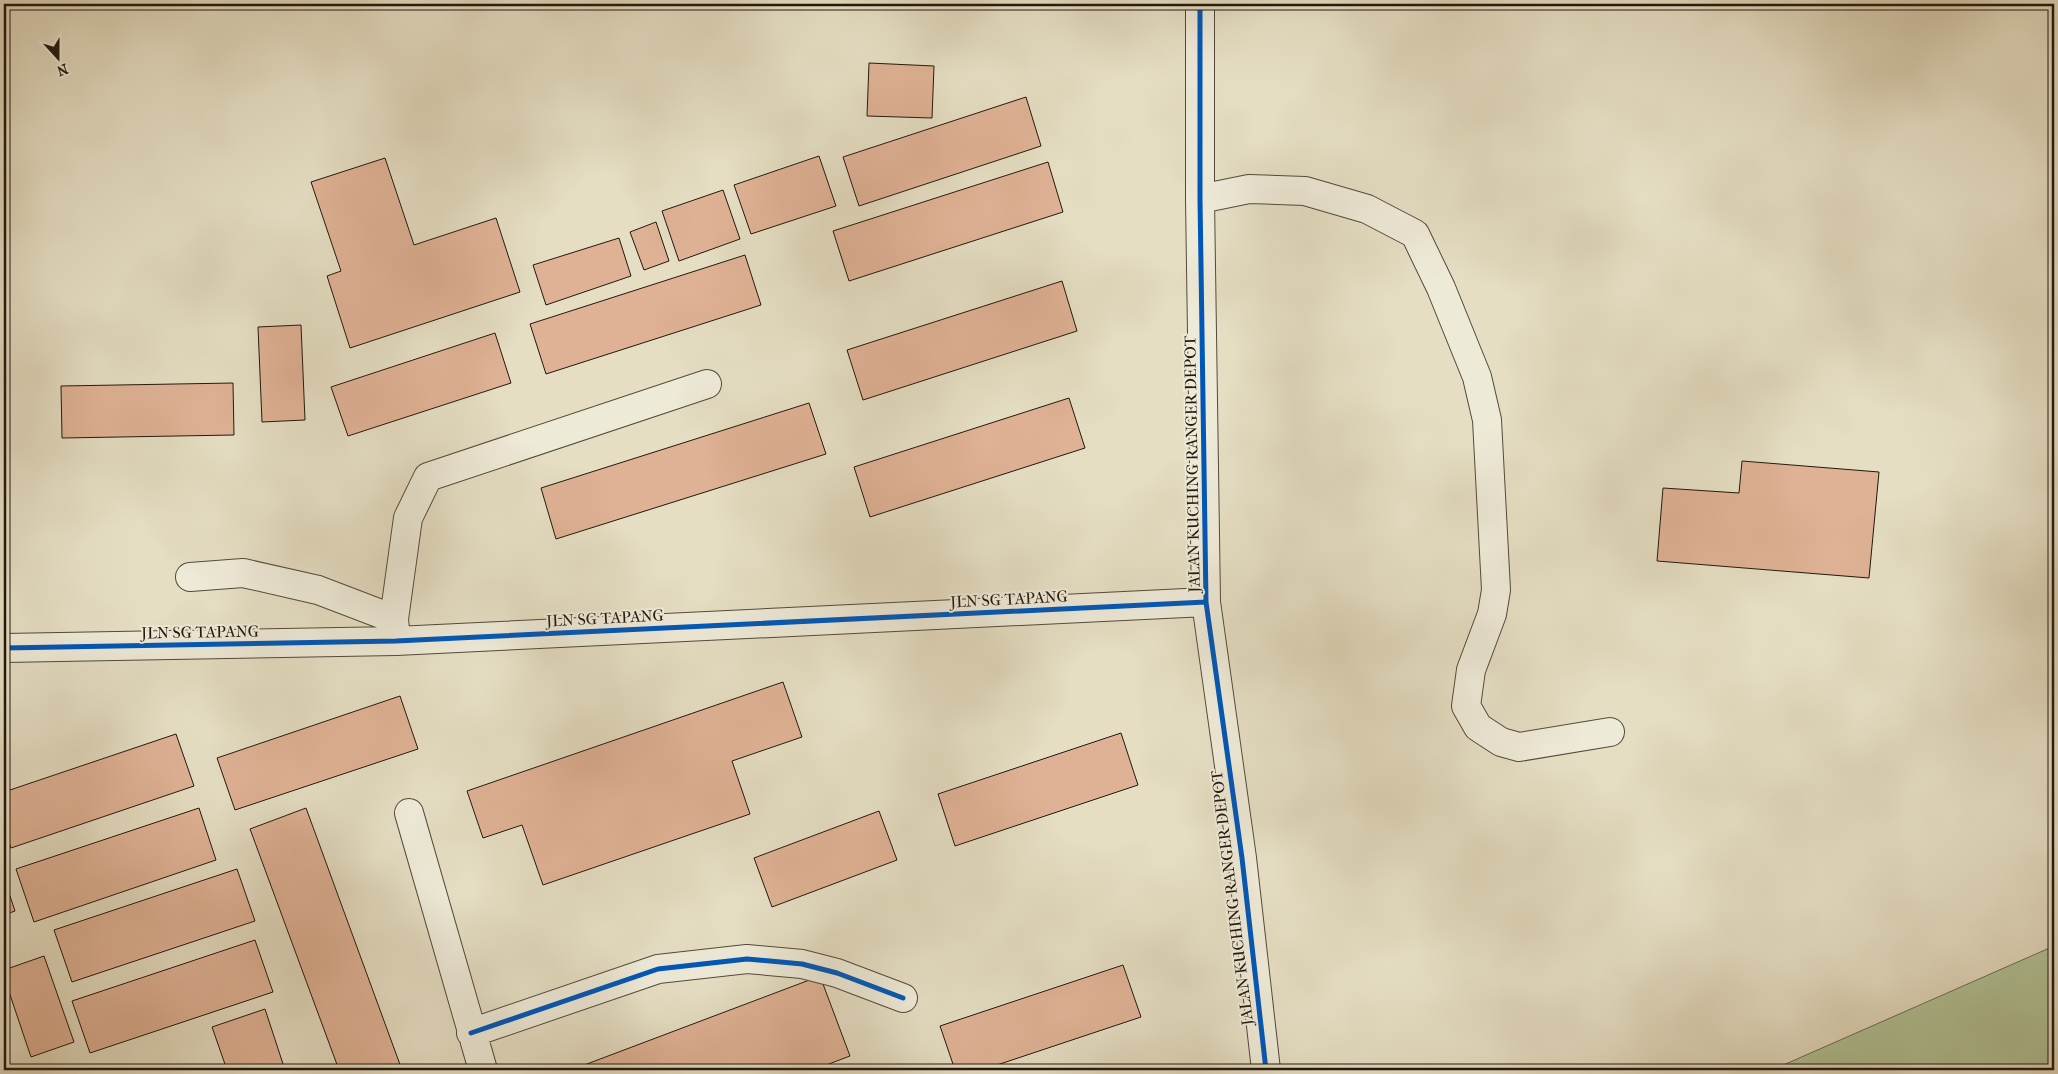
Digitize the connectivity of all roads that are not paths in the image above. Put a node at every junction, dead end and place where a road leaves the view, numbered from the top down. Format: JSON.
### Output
{"nodes":[{"id":1,"x":1200,"y":4,"type":"edge"},
{"id":2,"x":1200,"y":199,"type":"junction"},
{"id":3,"x":707,"y":384,"type":"dead end"},
{"id":4,"x":190,"y":577,"type":"dead end"},
{"id":5,"x":1206,"y":602,"type":"junction"},
{"id":6,"x":395,"y":630,"type":"junction"},
{"id":7,"x":4,"y":648,"type":"edge"},
{"id":8,"x":1610,"y":732,"type":"dead end"},
{"id":9,"x":409,"y":813,"type":"dead end"},
{"id":10,"x":903,"y":998,"type":"dead end"},
{"id":11,"x":471,"y":1034,"type":"junction"},
{"id":12,"x":483,"y":1070,"type":"edge"},
{"id":13,"x":1266,"y":1070,"type":"edge"}],
"edges":[{"from":1,"to":2,"type":"street","name":"JALAN KUCHING RANGER DEPOT"},
{"from":2,"to":5,"type":"street","name":"JALAN KUCHING RANGER DEPOT"},
{"from":2,"to":8,"type":"street"},
{"from":3,"to":6,"type":"street"},
{"from":4,"to":6,"type":"street"},
{"from":5,"to":6,"type":"street","name":"JLN SG TAPANG"},
{"from":5,"to":13,"type":"street","name":"JALAN KUCHING RANGER DEPOT"},
{"from":6,"to":7,"type":"street","name":"JLN SG TAPANG"},
{"from":9,"to":11,"type":"street"},
{"from":10,"to":11,"type":"street"},
{"from":11,"to":12,"type":"street"}]}
